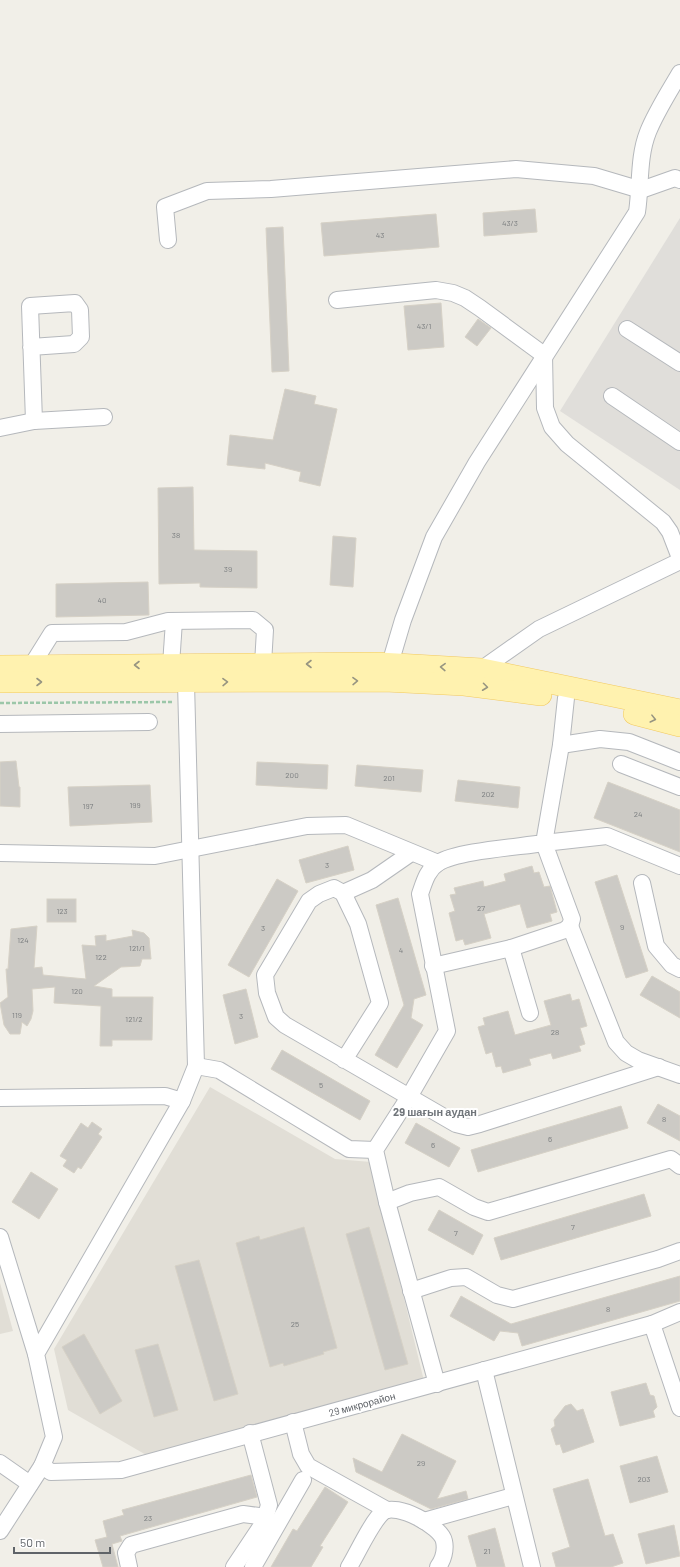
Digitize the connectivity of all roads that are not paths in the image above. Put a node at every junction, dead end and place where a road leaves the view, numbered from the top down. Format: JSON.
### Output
{"nodes":[{"id":1,"x":680,"y":72,"type":"edge"},
{"id":2,"x":680,"y":180,"type":"edge"},
{"id":3,"x":640,"y":190,"type":"junction"},
{"id":4,"x":168,"y":240,"type":"dead end"},
{"id":5,"x":337,"y":300,"type":"dead end"},
{"id":6,"x":627,"y":329,"type":"dead end"},
{"id":7,"x":31,"y":347,"type":"dead end"},
{"id":8,"x":544,"y":355,"type":"junction"},
{"id":9,"x":680,"y":363,"type":"edge"},
{"id":10,"x":612,"y":396,"type":"dead end"},
{"id":11,"x":104,"y":417,"type":"dead end"},
{"id":12,"x":34,"y":421,"type":"junction"},
{"id":13,"x":0,"y":428,"type":"edge"},
{"id":14,"x":680,"y":442,"type":"edge"},
{"id":15,"x":680,"y":558,"type":"edge"},
{"id":16,"x":680,"y":561,"type":"edge"},
{"id":17,"x":174,"y":621,"type":"junction"},
{"id":18,"x":263,"y":664,"type":"junction"},
{"id":19,"x":0,"y":666,"type":"edge"},
{"id":20,"x":32,"y":666,"type":"junction"},
{"id":21,"x":482,"y":669,"type":"junction"},
{"id":22,"x":388,"y":673,"type":"junction"},
{"id":23,"x":182,"y":679,"type":"junction"},
{"id":24,"x":0,"y":682,"type":"edge"},
{"id":25,"x":567,"y":693,"type":"junction"},
{"id":26,"x":680,"y":710,"type":"edge"},
{"id":27,"x":149,"y":722,"type":"dead end"},
{"id":28,"x":0,"y":724,"type":"edge"},
{"id":29,"x":680,"y":726,"type":"edge"},
{"id":30,"x":561,"y":745,"type":"junction"},
{"id":31,"x":680,"y":762,"type":"edge"},
{"id":32,"x":621,"y":764,"type":"dead end"},
{"id":33,"x":680,"y":787,"type":"edge"},
{"id":34,"x":544,"y":843,"type":"junction"},
{"id":35,"x":191,"y":850,"type":"junction"},
{"id":36,"x":0,"y":853,"type":"edge"},
{"id":37,"x":411,"y":853,"type":"junction"},
{"id":38,"x":438,"y":863,"type":"junction"},
{"id":39,"x":680,"y":866,"type":"edge"},
{"id":40,"x":642,"y":883,"type":"dead end"},
{"id":41,"x":343,"y":893,"type":"junction"},
{"id":42,"x":570,"y":926,"type":"junction"},
{"id":43,"x":511,"y":948,"type":"junction"},
{"id":44,"x":433,"y":966,"type":"junction"},
{"id":45,"x":680,"y":970,"type":"edge"},
{"id":46,"x":530,"y":1013,"type":"dead end"},
{"id":47,"x":344,"y":1060,"type":"junction"},
{"id":48,"x":196,"y":1066,"type":"junction"},
{"id":49,"x":659,"y":1067,"type":"junction"},
{"id":50,"x":680,"y":1075,"type":"edge"},
{"id":51,"x":409,"y":1097,"type":"junction"},
{"id":52,"x":0,"y":1098,"type":"edge"},
{"id":53,"x":182,"y":1101,"type":"junction"},
{"id":54,"x":375,"y":1150,"type":"junction"},
{"id":55,"x":680,"y":1166,"type":"edge"},
{"id":56,"x":387,"y":1202,"type":"junction"},
{"id":57,"x":0,"y":1237,"type":"edge"},
{"id":58,"x":680,"y":1251,"type":"edge"},
{"id":59,"x":411,"y":1291,"type":"junction"},
{"id":60,"x":680,"y":1312,"type":"edge"},
{"id":61,"x":652,"y":1324,"type":"junction"},
{"id":62,"x":36,"y":1354,"type":"junction"},
{"id":63,"x":484,"y":1370,"type":"junction"},
{"id":64,"x":437,"y":1384,"type":"junction"},
{"id":65,"x":680,"y":1408,"type":"edge"},
{"id":66,"x":293,"y":1422,"type":"junction"},
{"id":67,"x":250,"y":1433,"type":"junction"},
{"id":68,"x":0,"y":1463,"type":"edge"},
{"id":69,"x":42,"y":1466,"type":"junction"},
{"id":70,"x":303,"y":1480,"type":"dead end"},
{"id":71,"x":30,"y":1484,"type":"junction"},
{"id":72,"x":513,"y":1496,"type":"junction"},
{"id":73,"x":387,"y":1510,"type":"junction"},
{"id":74,"x":266,"y":1517,"type":"junction"},
{"id":75,"x":424,"y":1521,"type":"junction"},
{"id":76,"x":0,"y":1531,"type":"edge"},
{"id":77,"x":129,"y":1567,"type":"edge"},
{"id":78,"x":234,"y":1567,"type":"edge"},
{"id":79,"x":253,"y":1567,"type":"edge"},
{"id":80,"x":349,"y":1567,"type":"edge"},
{"id":81,"x":438,"y":1567,"type":"edge"},
{"id":82,"x":532,"y":1567,"type":"edge"}],
"edges":[{"from":1,"to":3,"type":"street"},
{"from":2,"to":3,"type":"street"},
{"from":3,"to":4,"type":"street"},
{"from":3,"to":8,"type":"street"},
{"from":5,"to":8,"type":"street"},
{"from":6,"to":9,"type":"street"},
{"from":7,"to":12,"type":"street"},
{"from":8,"to":15,"type":"street"},
{"from":8,"to":22,"type":"street"},
{"from":10,"to":14,"type":"street"},
{"from":11,"to":12,"type":"street"},
{"from":12,"to":13,"type":"street"},
{"from":16,"to":21,"type":"street"},
{"from":17,"to":18,"type":"street"},
{"from":17,"to":20,"type":"street"},
{"from":17,"to":23,"type":"street"},
{"from":22,"to":18,"type":"main road","one_way":true},
{"from":18,"to":23,"type":"main road"},
{"from":19,"to":20,"type":"main road"},
{"from":23,"to":20,"type":"main road","one_way":true},
{"from":21,"to":22,"type":"main road","one_way":true},
{"from":21,"to":25,"type":"main road"},
{"from":23,"to":22,"type":"main road","one_way":true},
{"from":22,"to":25,"type":"main road","one_way":true},
{"from":24,"to":23,"type":"main road","one_way":true},
{"from":23,"to":35,"type":"street"},
{"from":25,"to":26,"type":"main road"},
{"from":25,"to":29,"type":"main road","one_way":true},
{"from":25,"to":30,"type":"street"},
{"from":27,"to":28,"type":"street"},
{"from":30,"to":31,"type":"street"},
{"from":30,"to":34,"type":"street"},
{"from":32,"to":33,"type":"street"},
{"from":34,"to":38,"type":"street"},
{"from":34,"to":39,"type":"street"},
{"from":34,"to":42,"type":"street"},
{"from":35,"to":36,"type":"street"},
{"from":35,"to":37,"type":"street"},
{"from":35,"to":48,"type":"street"},
{"from":37,"to":38,"type":"street"},
{"from":37,"to":41,"type":"street"},
{"from":38,"to":44,"type":"street"},
{"from":40,"to":45,"type":"street"},
{"from":41,"to":47,"type":"street"},
{"from":41,"to":47,"type":"street"},
{"from":42,"to":43,"type":"street"},
{"from":42,"to":49,"type":"street"},
{"from":43,"to":44,"type":"street"},
{"from":43,"to":46,"type":"street"},
{"from":44,"to":51,"type":"street"},
{"from":47,"to":51,"type":"street"},
{"from":48,"to":53,"type":"street"},
{"from":48,"to":54,"type":"street"},
{"from":49,"to":50,"type":"street"},
{"from":49,"to":51,"type":"street"},
{"from":51,"to":54,"type":"street"},
{"from":52,"to":53,"type":"street"},
{"from":53,"to":62,"type":"street"},
{"from":54,"to":56,"type":"street"},
{"from":55,"to":56,"type":"street"},
{"from":56,"to":59,"type":"street"},
{"from":57,"to":62,"type":"street"},
{"from":58,"to":59,"type":"street"},
{"from":59,"to":64,"type":"street"},
{"from":60,"to":61,"type":"street","name":"29 микрорайон"},
{"from":61,"to":63,"type":"street","name":"29 микрорайон"},
{"from":61,"to":65,"type":"street"},
{"from":62,"to":69,"type":"street"},
{"from":63,"to":64,"type":"street","name":"29 микрорайон"},
{"from":63,"to":72,"type":"street"},
{"from":64,"to":66,"type":"street","name":"29 микрорайон"},
{"from":66,"to":67,"type":"street","name":"29 микрорайон"},
{"from":66,"to":73,"type":"street"},
{"from":67,"to":69,"type":"street","name":"29 микрорайон"},
{"from":67,"to":74,"type":"street"},
{"from":68,"to":71,"type":"street"},
{"from":69,"to":71,"type":"street"},
{"from":70,"to":79,"type":"street"},
{"from":71,"to":76,"type":"street"},
{"from":72,"to":75,"type":"street"},
{"from":72,"to":82,"type":"street"},
{"from":73,"to":75,"type":"street"},
{"from":73,"to":80,"type":"street"},
{"from":74,"to":77,"type":"street"},
{"from":74,"to":78,"type":"street"},
{"from":75,"to":81,"type":"street"}]}
